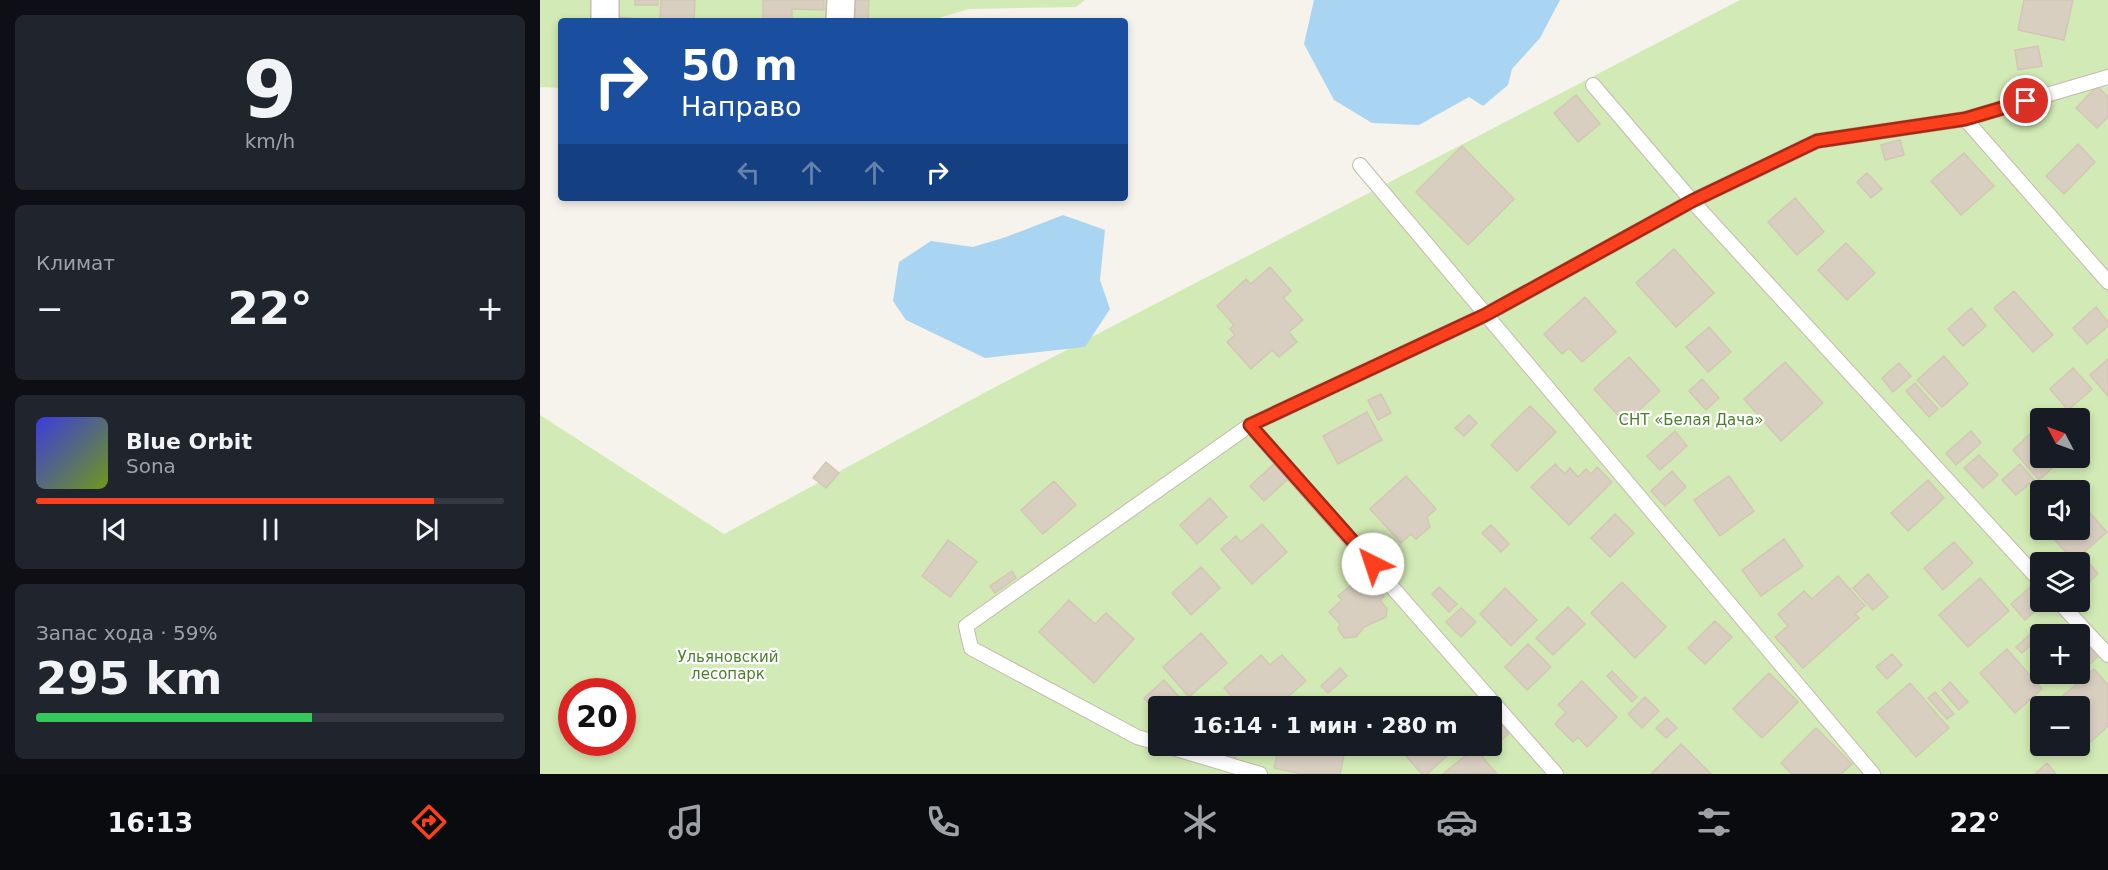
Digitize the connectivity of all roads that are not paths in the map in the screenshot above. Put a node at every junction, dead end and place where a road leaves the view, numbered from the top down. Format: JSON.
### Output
{"nodes":[{"id":1,"x":605,"y":0,"type":"edge"},
{"id":2,"x":841,"y":0,"type":"edge"},
{"id":3,"x":605,"y":18,"type":"edge"},
{"id":4,"x":840,"y":18,"type":"edge"},
{"id":5,"x":2108,"y":77,"type":"edge"},
{"id":6,"x":1593,"y":85,"type":"dead end"},
{"id":7,"x":1965,"y":119,"type":"junction"},
{"id":8,"x":1360,"y":165,"type":"dead end"},
{"id":9,"x":1692,"y":201,"type":"junction"},
{"id":10,"x":2108,"y":282,"type":"edge"},
{"id":11,"x":1485,"y":315,"type":"junction"},
{"id":12,"x":1250,"y":425,"type":"junction"},
{"id":13,"x":2030,"y":570,"type":"edge"},
{"id":14,"x":2068,"y":612,"type":"edge"},
{"id":15,"x":2108,"y":655,"type":"edge"},
{"id":16,"x":1148,"y":740,"type":"edge"},
{"id":17,"x":1200,"y":756,"type":"edge"},
{"id":18,"x":1260,"y":774,"type":"edge"},
{"id":19,"x":1556,"y":774,"type":"edge"},
{"id":20,"x":1873,"y":774,"type":"edge"}],
"edges":[{"from":1,"to":3,"type":"street"},
{"from":2,"to":4,"type":"street"},
{"from":5,"to":7,"type":"lane"},
{"from":6,"to":9,"type":"lane"},
{"from":7,"to":9,"type":"lane"},
{"from":7,"to":10,"type":"lane"},
{"from":8,"to":11,"type":"lane"},
{"from":9,"to":11,"type":"lane"},
{"from":9,"to":13,"type":"lane"},
{"from":11,"to":12,"type":"lane"},
{"from":11,"to":20,"type":"lane"},
{"from":12,"to":16,"type":"lane"},
{"from":12,"to":19,"type":"lane"},
{"from":14,"to":15,"type":"lane"},
{"from":17,"to":18,"type":"lane"}]}
